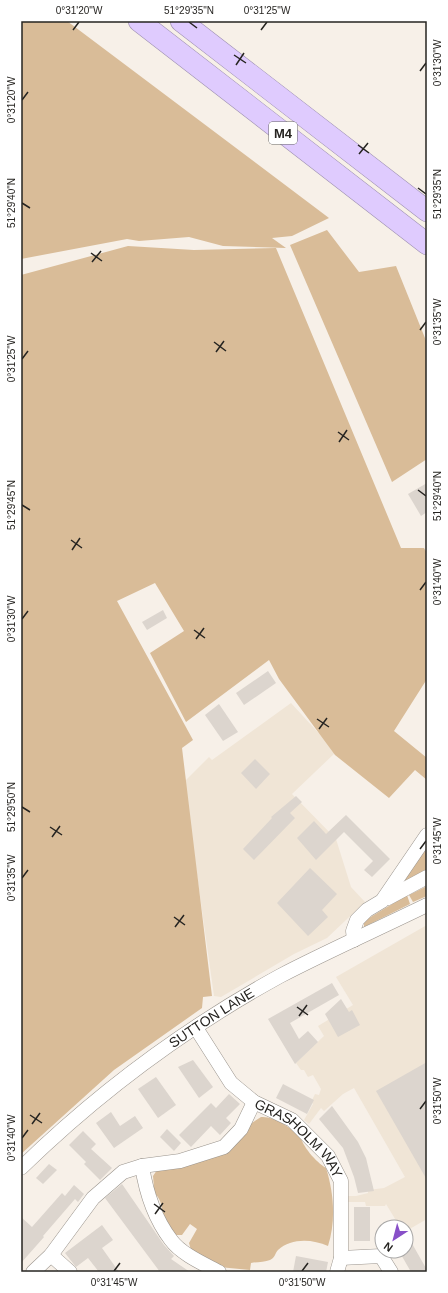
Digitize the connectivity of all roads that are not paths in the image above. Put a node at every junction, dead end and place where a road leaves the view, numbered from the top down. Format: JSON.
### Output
{"nodes":[{"id":1,"x":139,"y":21,"type":"edge"},
{"id":2,"x":181,"y":21,"type":"edge"},
{"id":3,"x":427,"y":211,"type":"edge"},
{"id":4,"x":427,"y":244,"type":"edge"},
{"id":5,"x":426,"y":840,"type":"edge"},
{"id":6,"x":427,"y":877,"type":"edge"},
{"id":7,"x":382,"y":901,"type":"junction"},
{"id":8,"x":427,"y":905,"type":"edge"},
{"id":9,"x":354,"y":940,"type":"junction"},
{"id":10,"x":196,"y":1028,"type":"junction"},
{"id":11,"x":254,"y":1102,"type":"junction"},
{"id":12,"x":142,"y":1166,"type":"junction"},
{"id":13,"x":21,"y":1168,"type":"edge"},
{"id":14,"x":51,"y":1255,"type":"junction"},
{"id":15,"x":341,"y":1258,"type":"junction"},
{"id":16,"x":33,"y":1272,"type":"edge"},
{"id":17,"x":70,"y":1272,"type":"edge"},
{"id":18,"x":219,"y":1272,"type":"edge"},
{"id":19,"x":337,"y":1272,"type":"edge"},
{"id":20,"x":391,"y":1272,"type":"edge"}],
"edges":[{"from":1,"to":4,"type":"highway","number":"M4"},
{"from":2,"to":3,"type":"highway","number":"M4"},
{"from":5,"to":7,"type":"street"},
{"from":6,"to":7,"type":"street"},
{"from":7,"to":9,"type":"street"},
{"from":8,"to":9,"type":"street","name":"SUTTON LANE"},
{"from":9,"to":10,"type":"street","name":"SUTTON LANE"},
{"from":10,"to":11,"type":"street","name":"GRASHOLM WAY"},
{"from":10,"to":13,"type":"street","name":"SUTTON LANE"},
{"from":11,"to":12,"type":"street"},
{"from":11,"to":15,"type":"street","name":"GRASHOLM WAY"},
{"from":12,"to":14,"type":"street"},
{"from":12,"to":18,"type":"street"},
{"from":14,"to":16,"type":"street"},
{"from":14,"to":17,"type":"street"},
{"from":15,"to":19,"type":"street","name":"GRASHOLM WAY"},
{"from":15,"to":20,"type":"street"}]}
